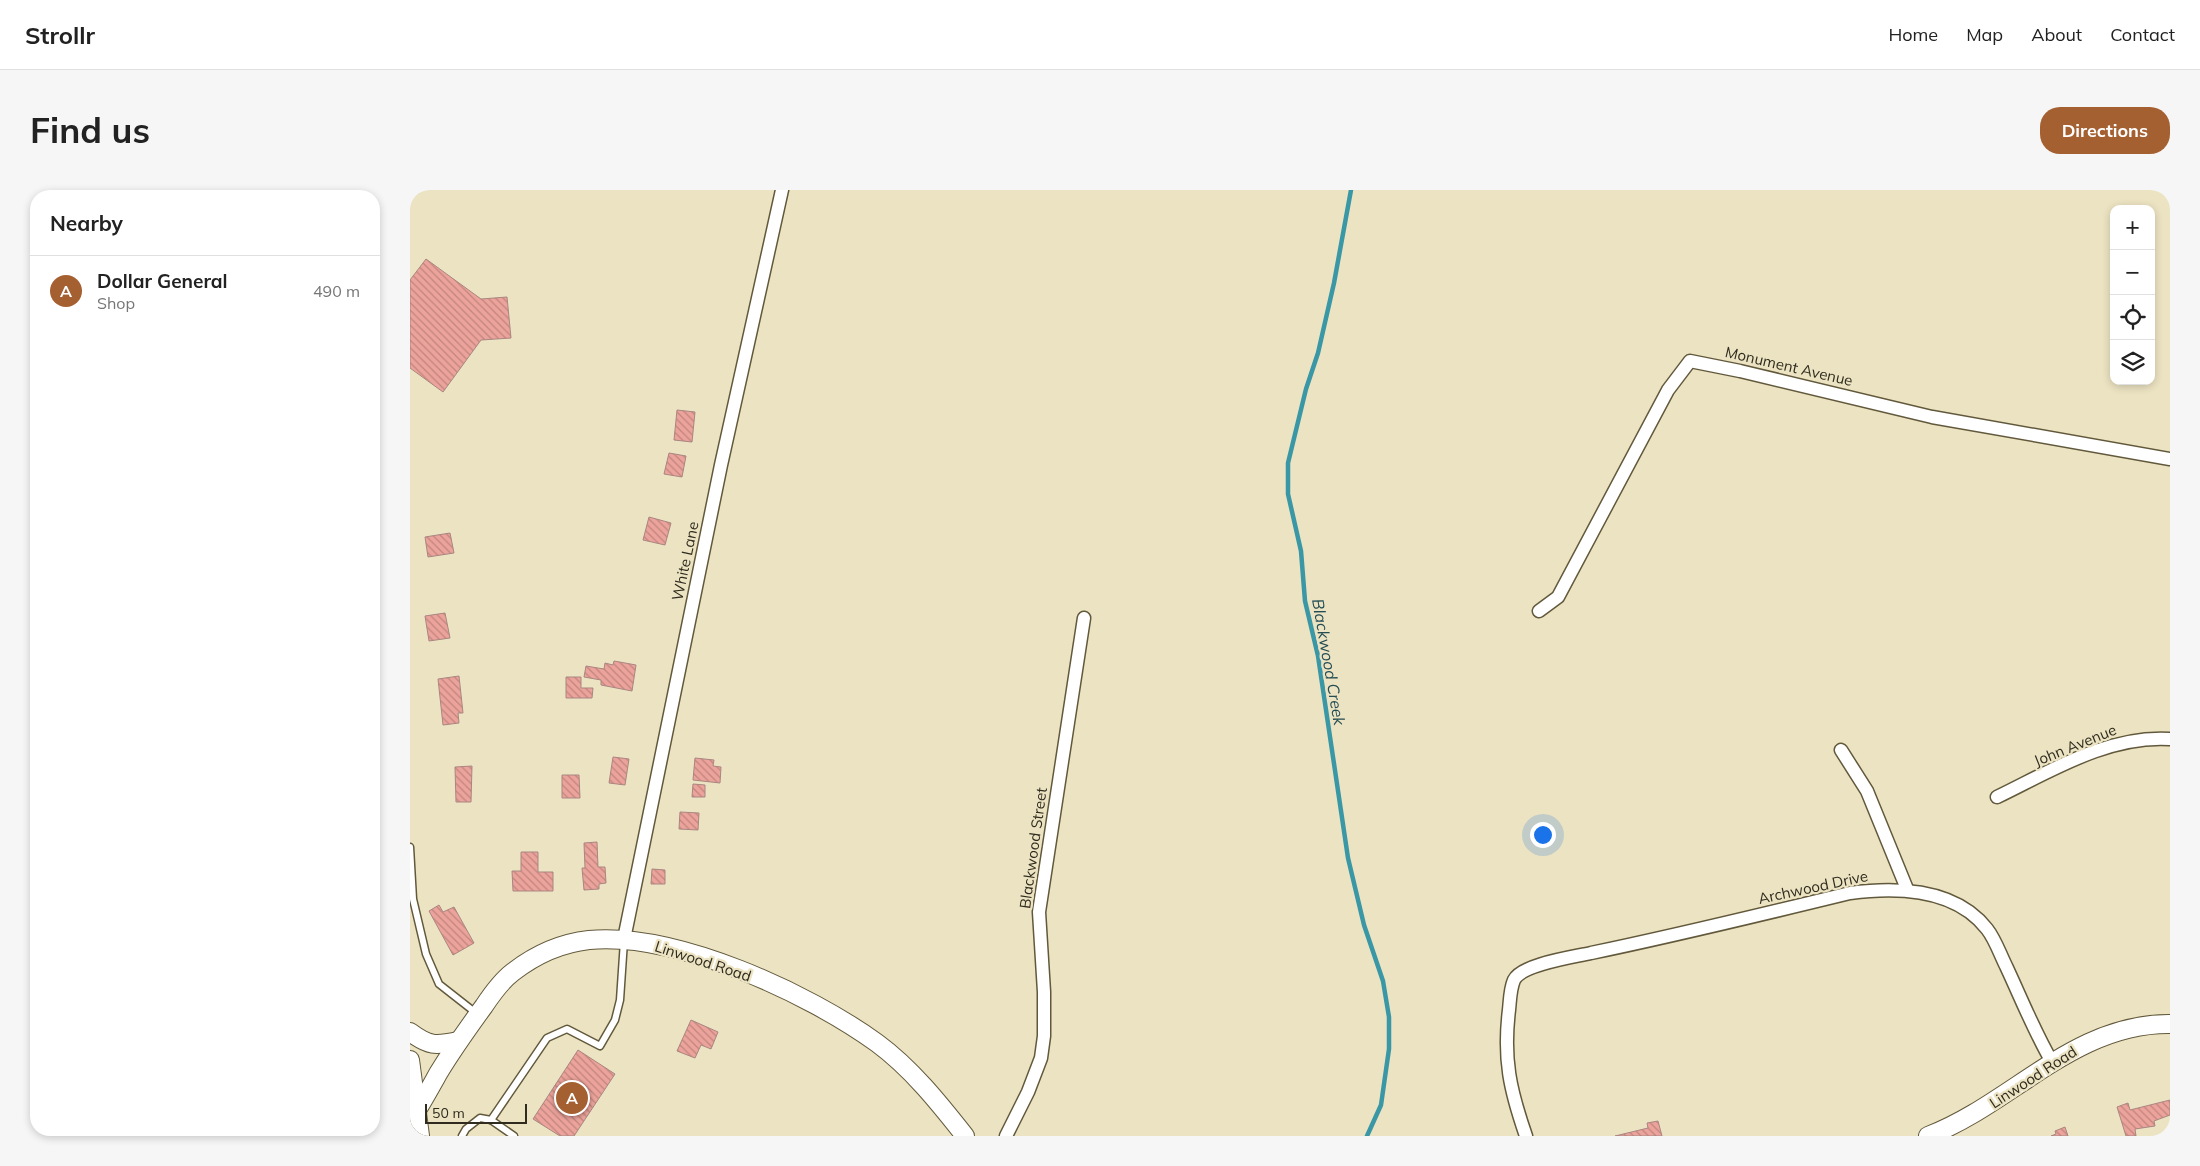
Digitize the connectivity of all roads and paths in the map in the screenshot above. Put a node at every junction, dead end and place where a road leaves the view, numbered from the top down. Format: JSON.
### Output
{"nodes":[{"id":1,"x":782,"y":190,"type":"edge"},
{"id":2,"x":2170,"y":459,"type":"edge"},
{"id":3,"x":1539,"y":611,"type":"dead end"},
{"id":4,"x":1084,"y":618,"type":"dead end"},
{"id":5,"x":2170,"y":739,"type":"edge"},
{"id":6,"x":1841,"y":750,"type":"dead end"},
{"id":7,"x":1997,"y":797,"type":"dead end"},
{"id":8,"x":410,"y":847,"type":"edge"},
{"id":9,"x":1907,"y":889,"type":"junction"},
{"id":10,"x":624,"y":939,"type":"junction"},
{"id":11,"x":478,"y":1014,"type":"junction"},
{"id":12,"x":2170,"y":1024,"type":"edge"},
{"id":13,"x":410,"y":1032,"type":"edge"},
{"id":14,"x":458,"y":1041,"type":"junction"},
{"id":15,"x":410,"y":1060,"type":"edge"},
{"id":16,"x":2052,"y":1062,"type":"junction"},
{"id":17,"x":414,"y":1116,"type":"edge"},
{"id":18,"x":491,"y":1120,"type":"junction"},
{"id":19,"x":420,"y":1136,"type":"edge"},
{"id":20,"x":462,"y":1136,"type":"edge"},
{"id":21,"x":514,"y":1136,"type":"edge"},
{"id":22,"x":966,"y":1136,"type":"edge"},
{"id":23,"x":1006,"y":1136,"type":"edge"},
{"id":24,"x":1526,"y":1136,"type":"edge"},
{"id":25,"x":1928,"y":1136,"type":"edge"}],
"edges":[{"from":1,"to":10,"type":"street","name":"White Lane"},
{"from":2,"to":3,"type":"street","name":"Monument Avenue"},
{"from":4,"to":23,"type":"street","name":"Blackwood Street"},
{"from":5,"to":7,"type":"street","name":"John Avenue"},
{"from":6,"to":9,"type":"street"},
{"from":8,"to":11,"type":"lane"},
{"from":9,"to":16,"type":"street","name":"Archwood Drive"},
{"from":9,"to":24,"type":"street","name":"Archwood Drive"},
{"from":10,"to":11,"type":"main road","name":"Linwood Road"},
{"from":10,"to":18,"type":"lane"},
{"from":10,"to":22,"type":"main road","name":"Linwood Road"},
{"from":11,"to":14,"type":"main road","name":"Linwood Road"},
{"from":12,"to":16,"type":"main road","name":"Linwood Road"},
{"from":13,"to":14,"type":"main road"},
{"from":14,"to":17,"type":"main road","name":"Linwood Road"},
{"from":15,"to":17,"type":"main road"},
{"from":16,"to":25,"type":"main road","name":"Linwood Road"},
{"from":17,"to":19,"type":"main road"},
{"from":18,"to":20,"type":"lane"},
{"from":18,"to":21,"type":"lane"}]}
